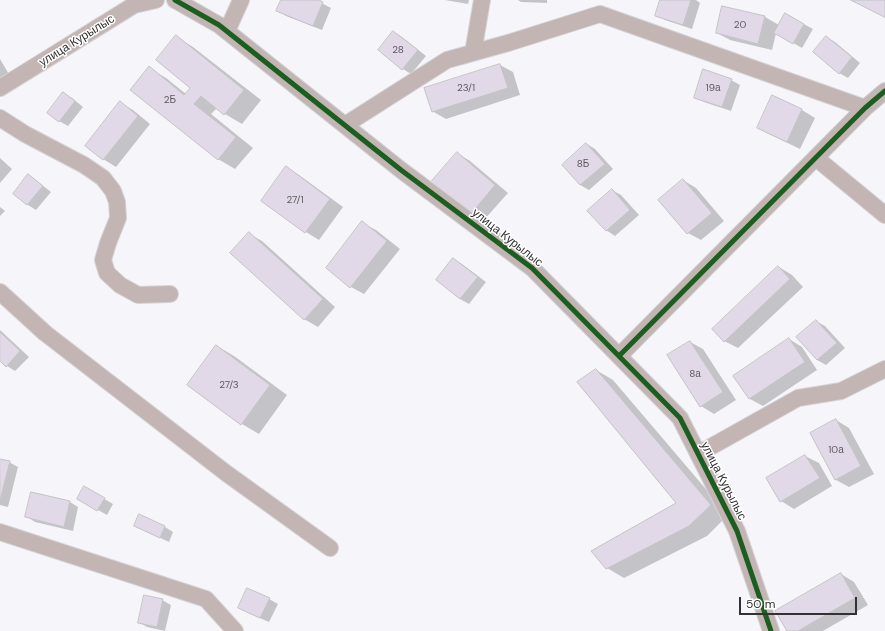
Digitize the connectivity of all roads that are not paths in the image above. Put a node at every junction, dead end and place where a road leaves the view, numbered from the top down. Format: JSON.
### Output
{"nodes":[{"id":1,"x":156,"y":0,"type":"edge"},
{"id":2,"x":175,"y":0,"type":"edge"},
{"id":3,"x":241,"y":0,"type":"edge"},
{"id":4,"x":482,"y":0,"type":"edge"},
{"id":5,"x":227,"y":31,"type":"junction"},
{"id":6,"x":473,"y":53,"type":"junction"},
{"id":7,"x":0,"y":88,"type":"edge"},
{"id":8,"x":885,"y":91,"type":"edge"},
{"id":9,"x":865,"y":108,"type":"junction"},
{"id":10,"x":0,"y":118,"type":"edge"},
{"id":11,"x":345,"y":125,"type":"junction"},
{"id":12,"x":816,"y":158,"type":"junction"},
{"id":13,"x":885,"y":215,"type":"edge"},
{"id":14,"x":0,"y":292,"type":"edge"},
{"id":15,"x":170,"y":294,"type":"dead end"},
{"id":16,"x":619,"y":356,"type":"junction"},
{"id":17,"x":885,"y":369,"type":"edge"},
{"id":18,"x":698,"y":454,"type":"junction"},
{"id":19,"x":0,"y":532,"type":"edge"},
{"id":20,"x":330,"y":548,"type":"dead end"},
{"id":21,"x":235,"y":631,"type":"edge"},
{"id":22,"x":771,"y":631,"type":"edge"}],
"edges":[{"from":1,"to":7,"type":"street","name":"улица Курылыс"},
{"from":2,"to":5,"type":"street","name":"улица Курылыс"},
{"from":3,"to":5,"type":"street"},
{"from":4,"to":6,"type":"street"},
{"from":5,"to":11,"type":"street","name":"улица Курылыс"},
{"from":6,"to":9,"type":"street"},
{"from":6,"to":11,"type":"street"},
{"from":8,"to":9,"type":"street"},
{"from":9,"to":12,"type":"street"},
{"from":10,"to":15,"type":"street"},
{"from":11,"to":16,"type":"street","name":"улица Курылыс"},
{"from":12,"to":13,"type":"street"},
{"from":12,"to":16,"type":"street"},
{"from":14,"to":20,"type":"street"},
{"from":16,"to":18,"type":"street","name":"улица Курылыс"},
{"from":17,"to":18,"type":"street"},
{"from":18,"to":22,"type":"street","name":"улица Курылыс"},
{"from":19,"to":21,"type":"street"}]}
